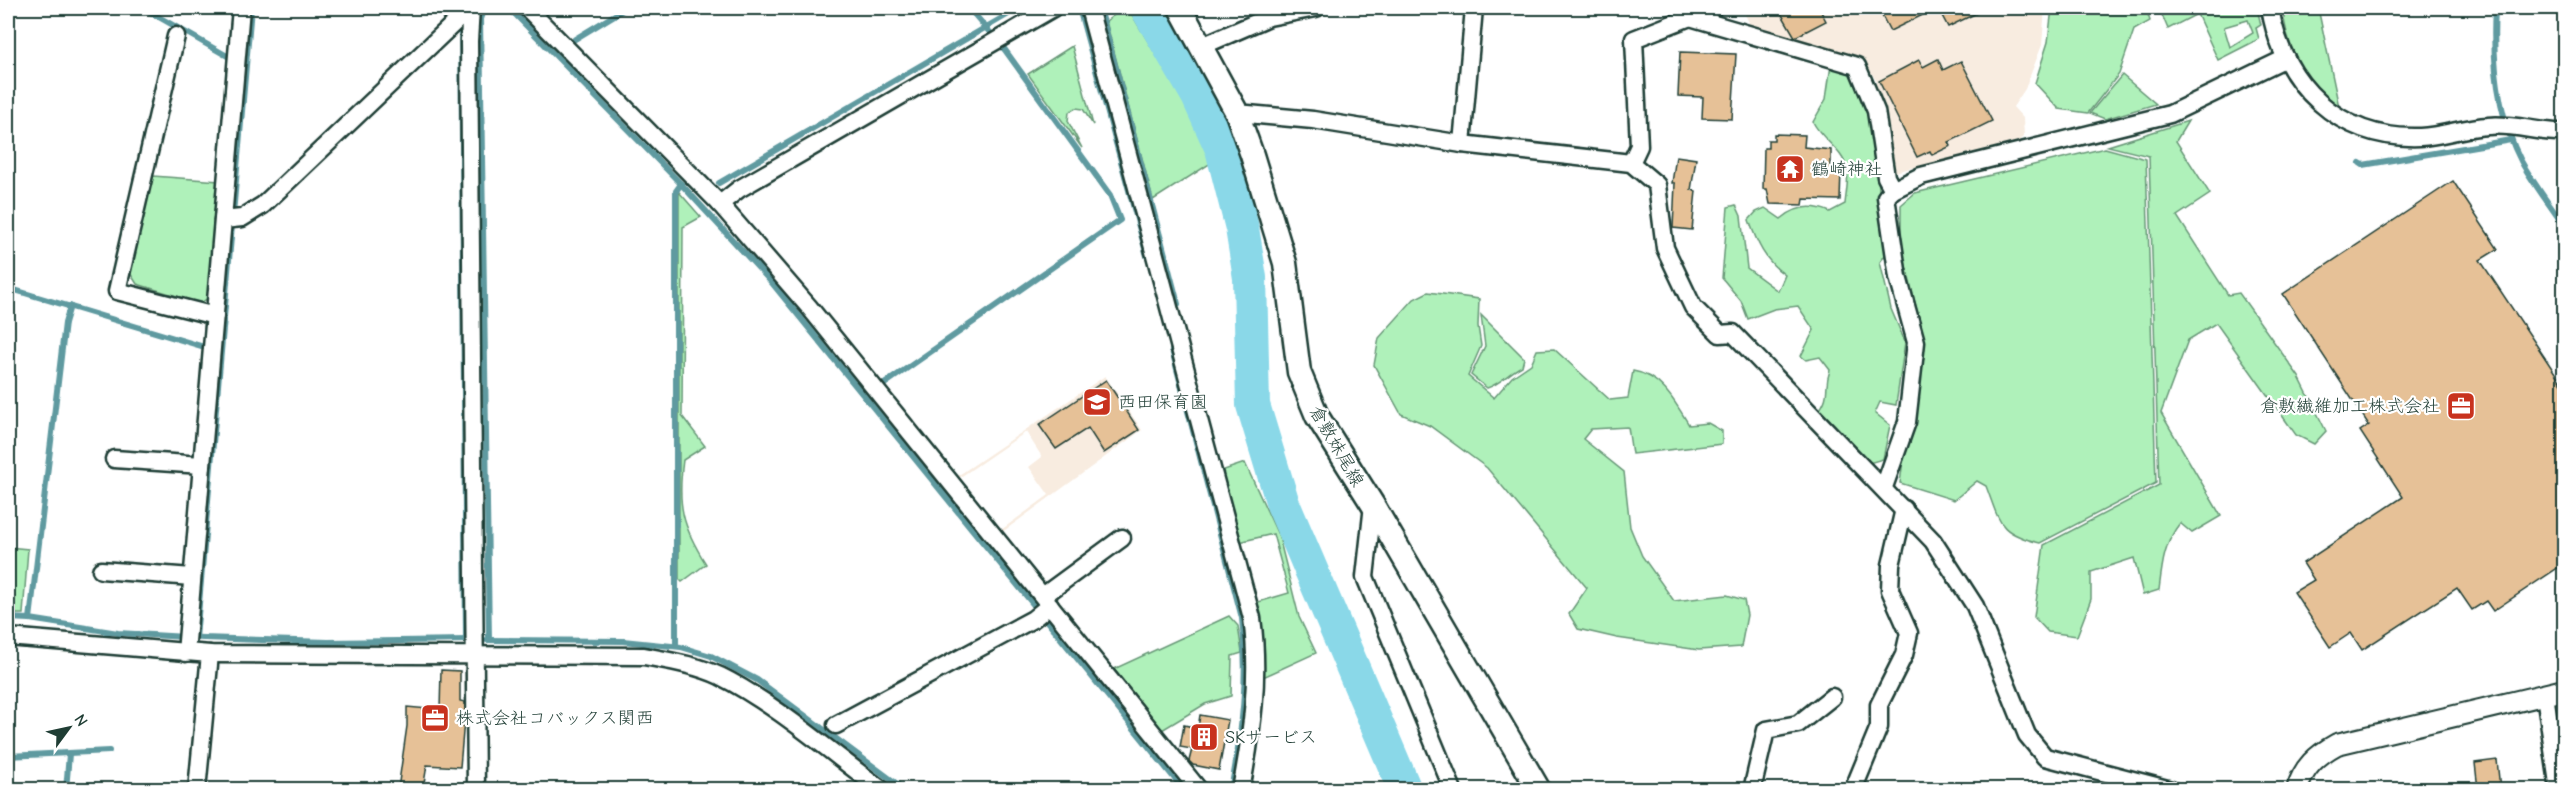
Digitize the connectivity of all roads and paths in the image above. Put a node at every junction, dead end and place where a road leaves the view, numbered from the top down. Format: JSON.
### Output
{"nodes":[{"id":1,"x":241,"y":8,"type":"edge"},
{"id":2,"x":471,"y":8,"type":"edge"},
{"id":3,"x":527,"y":8,"type":"edge"},
{"id":4,"x":1053,"y":8,"type":"edge"},
{"id":5,"x":1089,"y":8,"type":"edge"},
{"id":6,"x":1180,"y":8,"type":"edge"},
{"id":7,"x":1316,"y":8,"type":"edge"},
{"id":8,"x":1474,"y":8,"type":"edge"},
{"id":9,"x":1713,"y":8,"type":"edge"},
{"id":10,"x":2270,"y":8,"type":"edge"},
{"id":11,"x":1690,"y":17,"type":"junction"},
{"id":12,"x":176,"y":36,"type":"dead end"},
{"id":13,"x":1202,"y":46,"type":"junction"},
{"id":14,"x":2286,"y":58,"type":"junction"},
{"id":15,"x":1237,"y":113,"type":"junction"},
{"id":16,"x":2565,"y":132,"type":"edge"},
{"id":17,"x":1462,"y":144,"type":"junction"},
{"id":18,"x":1631,"y":163,"type":"junction"},
{"id":19,"x":1893,"y":190,"type":"junction"},
{"id":20,"x":720,"y":204,"type":"junction"},
{"id":21,"x":224,"y":220,"type":"junction"},
{"id":22,"x":215,"y":316,"type":"junction"},
{"id":23,"x":114,"y":459,"type":"dead end"},
{"id":24,"x":202,"y":465,"type":"junction"},
{"id":25,"x":1884,"y":487,"type":"junction"},
{"id":26,"x":1373,"y":505,"type":"junction"},
{"id":27,"x":1904,"y":509,"type":"junction"},
{"id":28,"x":1122,"y":538,"type":"dead end"},
{"id":29,"x":101,"y":570,"type":"dead end"},
{"id":30,"x":192,"y":577,"type":"junction"},
{"id":31,"x":1046,"y":601,"type":"junction"},
{"id":32,"x":8,"y":637,"type":"edge"},
{"id":33,"x":187,"y":642,"type":"junction"},
{"id":34,"x":476,"y":653,"type":"junction"},
{"id":35,"x":210,"y":654,"type":"junction"},
{"id":36,"x":2555,"y":692,"type":"edge"},
{"id":37,"x":1832,"y":697,"type":"dead end"},
{"id":38,"x":836,"y":725,"type":"dead end"},
{"id":39,"x":196,"y":789,"type":"edge"},
{"id":40,"x":476,"y":789,"type":"edge"},
{"id":41,"x":882,"y":789,"type":"edge"},
{"id":42,"x":1200,"y":789,"type":"edge"},
{"id":43,"x":1241,"y":789,"type":"edge"},
{"id":44,"x":1453,"y":789,"type":"edge"},
{"id":45,"x":1539,"y":789,"type":"edge"},
{"id":46,"x":1752,"y":789,"type":"edge"},
{"id":47,"x":1853,"y":789,"type":"edge"},
{"id":48,"x":2171,"y":789,"type":"edge"},
{"id":49,"x":2297,"y":789,"type":"edge"},
{"id":50,"x":2559,"y":789,"type":"edge"}],
"edges":[{"from":1,"to":21,"type":"street"},
{"from":2,"to":21,"type":"street"},
{"from":2,"to":34,"type":"street"},
{"from":3,"to":20,"type":"street"},
{"from":4,"to":20,"type":"street"},
{"from":5,"to":43,"type":"street"},
{"from":6,"to":13,"type":"main road","name":"倉敷妹尾線"},
{"from":7,"to":13,"type":"street"},
{"from":8,"to":17,"type":"street"},
{"from":9,"to":11,"type":"street"},
{"from":10,"to":14,"type":"street"},
{"from":11,"to":18,"type":"street"},
{"from":11,"to":19,"type":"street"},
{"from":12,"to":22,"type":"street"},
{"from":13,"to":15,"type":"main road","name":"倉敷妹尾線"},
{"from":14,"to":16,"type":"street"},
{"from":14,"to":19,"type":"street"},
{"from":15,"to":17,"type":"street"},
{"from":15,"to":26,"type":"main road","name":"倉敷妹尾線"},
{"from":17,"to":18,"type":"street"},
{"from":18,"to":25,"type":"street"},
{"from":19,"to":25,"type":"street"},
{"from":20,"to":31,"type":"street"},
{"from":21,"to":22,"type":"street"},
{"from":22,"to":24,"type":"street"},
{"from":23,"to":24,"type":"street"},
{"from":24,"to":30,"type":"street"},
{"from":25,"to":27,"type":"street"},
{"from":26,"to":44,"type":"street"},
{"from":26,"to":45,"type":"main road","name":"倉敷妹尾線"},
{"from":27,"to":47,"type":"street"},
{"from":27,"to":48,"type":"street"},
{"from":28,"to":31,"type":"street"},
{"from":29,"to":30,"type":"street"},
{"from":30,"to":33,"type":"street"},
{"from":31,"to":38,"type":"street"},
{"from":31,"to":42,"type":"street"},
{"from":32,"to":33,"type":"street"},
{"from":33,"to":35,"type":"street"},
{"from":34,"to":35,"type":"street"},
{"from":34,"to":40,"type":"street"},
{"from":34,"to":41,"type":"street"},
{"from":35,"to":39,"type":"street"},
{"from":36,"to":49,"type":"street"},
{"from":36,"to":50,"type":"street"},
{"from":37,"to":46,"type":"street"}]}
